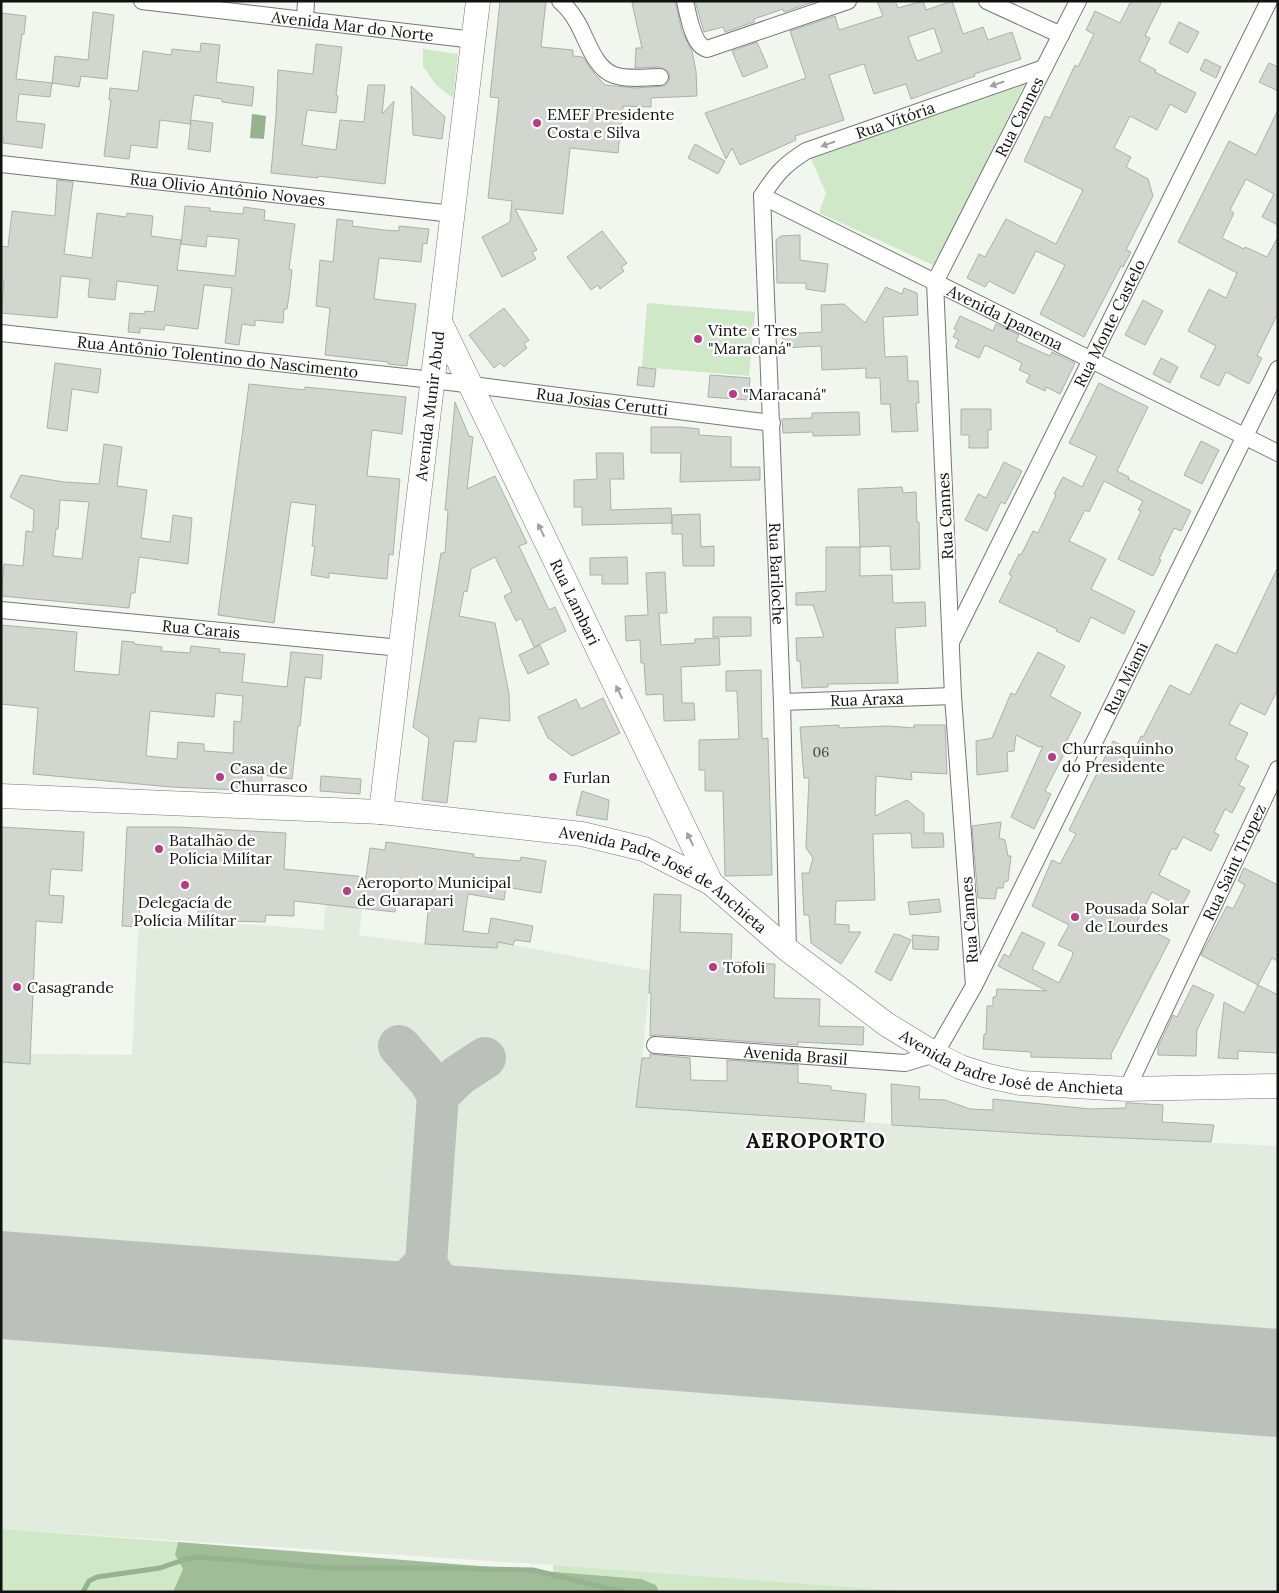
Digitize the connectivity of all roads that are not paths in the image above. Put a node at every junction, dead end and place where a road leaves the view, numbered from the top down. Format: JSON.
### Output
{"nodes":[{"id":1,"x":142,"y":1,"type":"edge"},
{"id":2,"x":306,"y":1,"type":"edge"},
{"id":3,"x":478,"y":1,"type":"edge"},
{"id":4,"x":560,"y":1,"type":"edge"},
{"id":5,"x":684,"y":1,"type":"edge"},
{"id":6,"x":848,"y":1,"type":"edge"},
{"id":7,"x":987,"y":1,"type":"edge"},
{"id":8,"x":1078,"y":1,"type":"edge"},
{"id":9,"x":1268,"y":1,"type":"edge"},
{"id":10,"x":305,"y":20,"type":"junction"},
{"id":11,"x":1061,"y":35,"type":"junction"},
{"id":12,"x":474,"y":40,"type":"junction"},
{"id":13,"x":1044,"y":68,"type":"junction"},
{"id":14,"x":660,"y":77,"type":"dead end"},
{"id":15,"x":1,"y":164,"type":"edge"},
{"id":16,"x":762,"y":196,"type":"junction"},
{"id":17,"x":453,"y":214,"type":"junction"},
{"id":18,"x":935,"y":282,"type":"junction"},
{"id":19,"x":440,"y":322,"type":"junction"},
{"id":20,"x":1,"y":333,"type":"edge"},
{"id":21,"x":1091,"y":360,"type":"junction"},
{"id":22,"x":1278,"y":369,"type":"edge"},
{"id":23,"x":433,"y":380,"type":"junction"},
{"id":24,"x":471,"y":385,"type":"junction"},
{"id":25,"x":772,"y":423,"type":"junction"},
{"id":26,"x":1244,"y":436,"type":"junction"},
{"id":27,"x":1278,"y":453,"type":"edge"},
{"id":28,"x":1,"y":610,"type":"edge"},
{"id":29,"x":951,"y":643,"type":"junction"},
{"id":30,"x":401,"y":648,"type":"junction"},
{"id":31,"x":953,"y":696,"type":"junction"},
{"id":32,"x":782,"y":702,"type":"junction"},
{"id":33,"x":1278,"y":769,"type":"edge"},
{"id":34,"x":1,"y":796,"type":"edge"},
{"id":35,"x":381,"y":812,"type":"junction"},
{"id":36,"x":711,"y":883,"type":"junction"},
{"id":37,"x":788,"y":950,"type":"junction"},
{"id":38,"x":974,"y":986,"type":"junction"},
{"id":39,"x":655,"y":1045,"type":"dead end"},
{"id":40,"x":935,"y":1054,"type":"junction"},
{"id":41,"x":1278,"y":1086,"type":"edge"},
{"id":42,"x":1127,"y":1090,"type":"junction"}],
"edges":[{"from":1,"to":10,"type":"street","name":"Avenida Mar do Norte"},
{"from":2,"to":10,"type":"street"},
{"from":3,"to":12,"type":"street","name":"Avenida Munir Abud"},
{"from":4,"to":14,"type":"street"},
{"from":5,"to":6,"type":"street"},
{"from":7,"to":11,"type":"street"},
{"from":8,"to":11,"type":"street","name":"Rua Cannes"},
{"from":9,"to":21,"type":"street","name":"Rua Monte Castelo"},
{"from":10,"to":12,"type":"street","name":"Avenida Mar do Norte"},
{"from":11,"to":13,"type":"street","name":"Rua Cannes"},
{"from":12,"to":17,"type":"street","name":"Avenida Munir Abud"},
{"from":13,"to":16,"type":"street","name":"Rua Vitória","one_way":true},
{"from":13,"to":18,"type":"street","name":"Rua Cannes"},
{"from":15,"to":17,"type":"street","name":"Rua Olivio Antônio Novaes"},
{"from":16,"to":18,"type":"street","name":"Avenida Ipanema"},
{"from":16,"to":25,"type":"street","name":"Rua Bariloche"},
{"from":17,"to":19,"type":"street","name":"Avenida Munir Abud"},
{"from":18,"to":21,"type":"street","name":"Avenida Ipanema"},
{"from":18,"to":29,"type":"street","name":"Rua Cannes"},
{"from":19,"to":23,"type":"street","name":"Avenida Munir Abud"},
{"from":19,"to":24,"type":"street","name":"Rua Lambari"},
{"from":20,"to":23,"type":"street","name":"Rua Antônio Tolentino do Nascimento"},
{"from":21,"to":26,"type":"street","name":"Avenida Ipanema"},
{"from":21,"to":29,"type":"street","name":"Rua Monte Castelo"},
{"from":22,"to":26,"type":"street","name":"Rua Miami"},
{"from":23,"to":24,"type":"street","name":"Rua Josias Cerutti"},
{"from":23,"to":30,"type":"street","name":"Avenida Munir Abud"},
{"from":24,"to":25,"type":"street","name":"Rua Josias Cerutti"},
{"from":36,"to":24,"type":"street","name":"Rua Lambari","one_way":true},
{"from":25,"to":32,"type":"street","name":"Rua Bariloche"},
{"from":26,"to":27,"type":"street","name":"Avenida Ipanema"},
{"from":26,"to":38,"type":"street","name":"Rua Miami"},
{"from":28,"to":30,"type":"street","name":"Rua Carais"},
{"from":29,"to":31,"type":"street","name":"Rua Cannes"},
{"from":30,"to":35,"type":"street","name":"Avenida Munir Abud"},
{"from":31,"to":32,"type":"street","name":"Rua Araxa"},
{"from":31,"to":38,"type":"street","name":"Rua Cannes"},
{"from":32,"to":37,"type":"street","name":"Rua Bariloche"},
{"from":33,"to":42,"type":"street","name":"Rua Saint Tropez"},
{"from":34,"to":35,"type":"street","name":"Avenida Padre José de Anchieta"},
{"from":35,"to":36,"type":"street","name":"Avenida Padre José de Anchieta"},
{"from":36,"to":37,"type":"street","name":"Avenida Padre José de Anchieta"},
{"from":37,"to":40,"type":"street","name":"Avenida Padre José de Anchieta"},
{"from":38,"to":40,"type":"street","name":"Rua Cannes"},
{"from":39,"to":40,"type":"street","name":"Avenida Brasil"},
{"from":40,"to":42,"type":"street","name":"Avenida Padre José de Anchieta"},
{"from":41,"to":42,"type":"street","name":"Avenida Padre José de Anchieta"}]}
